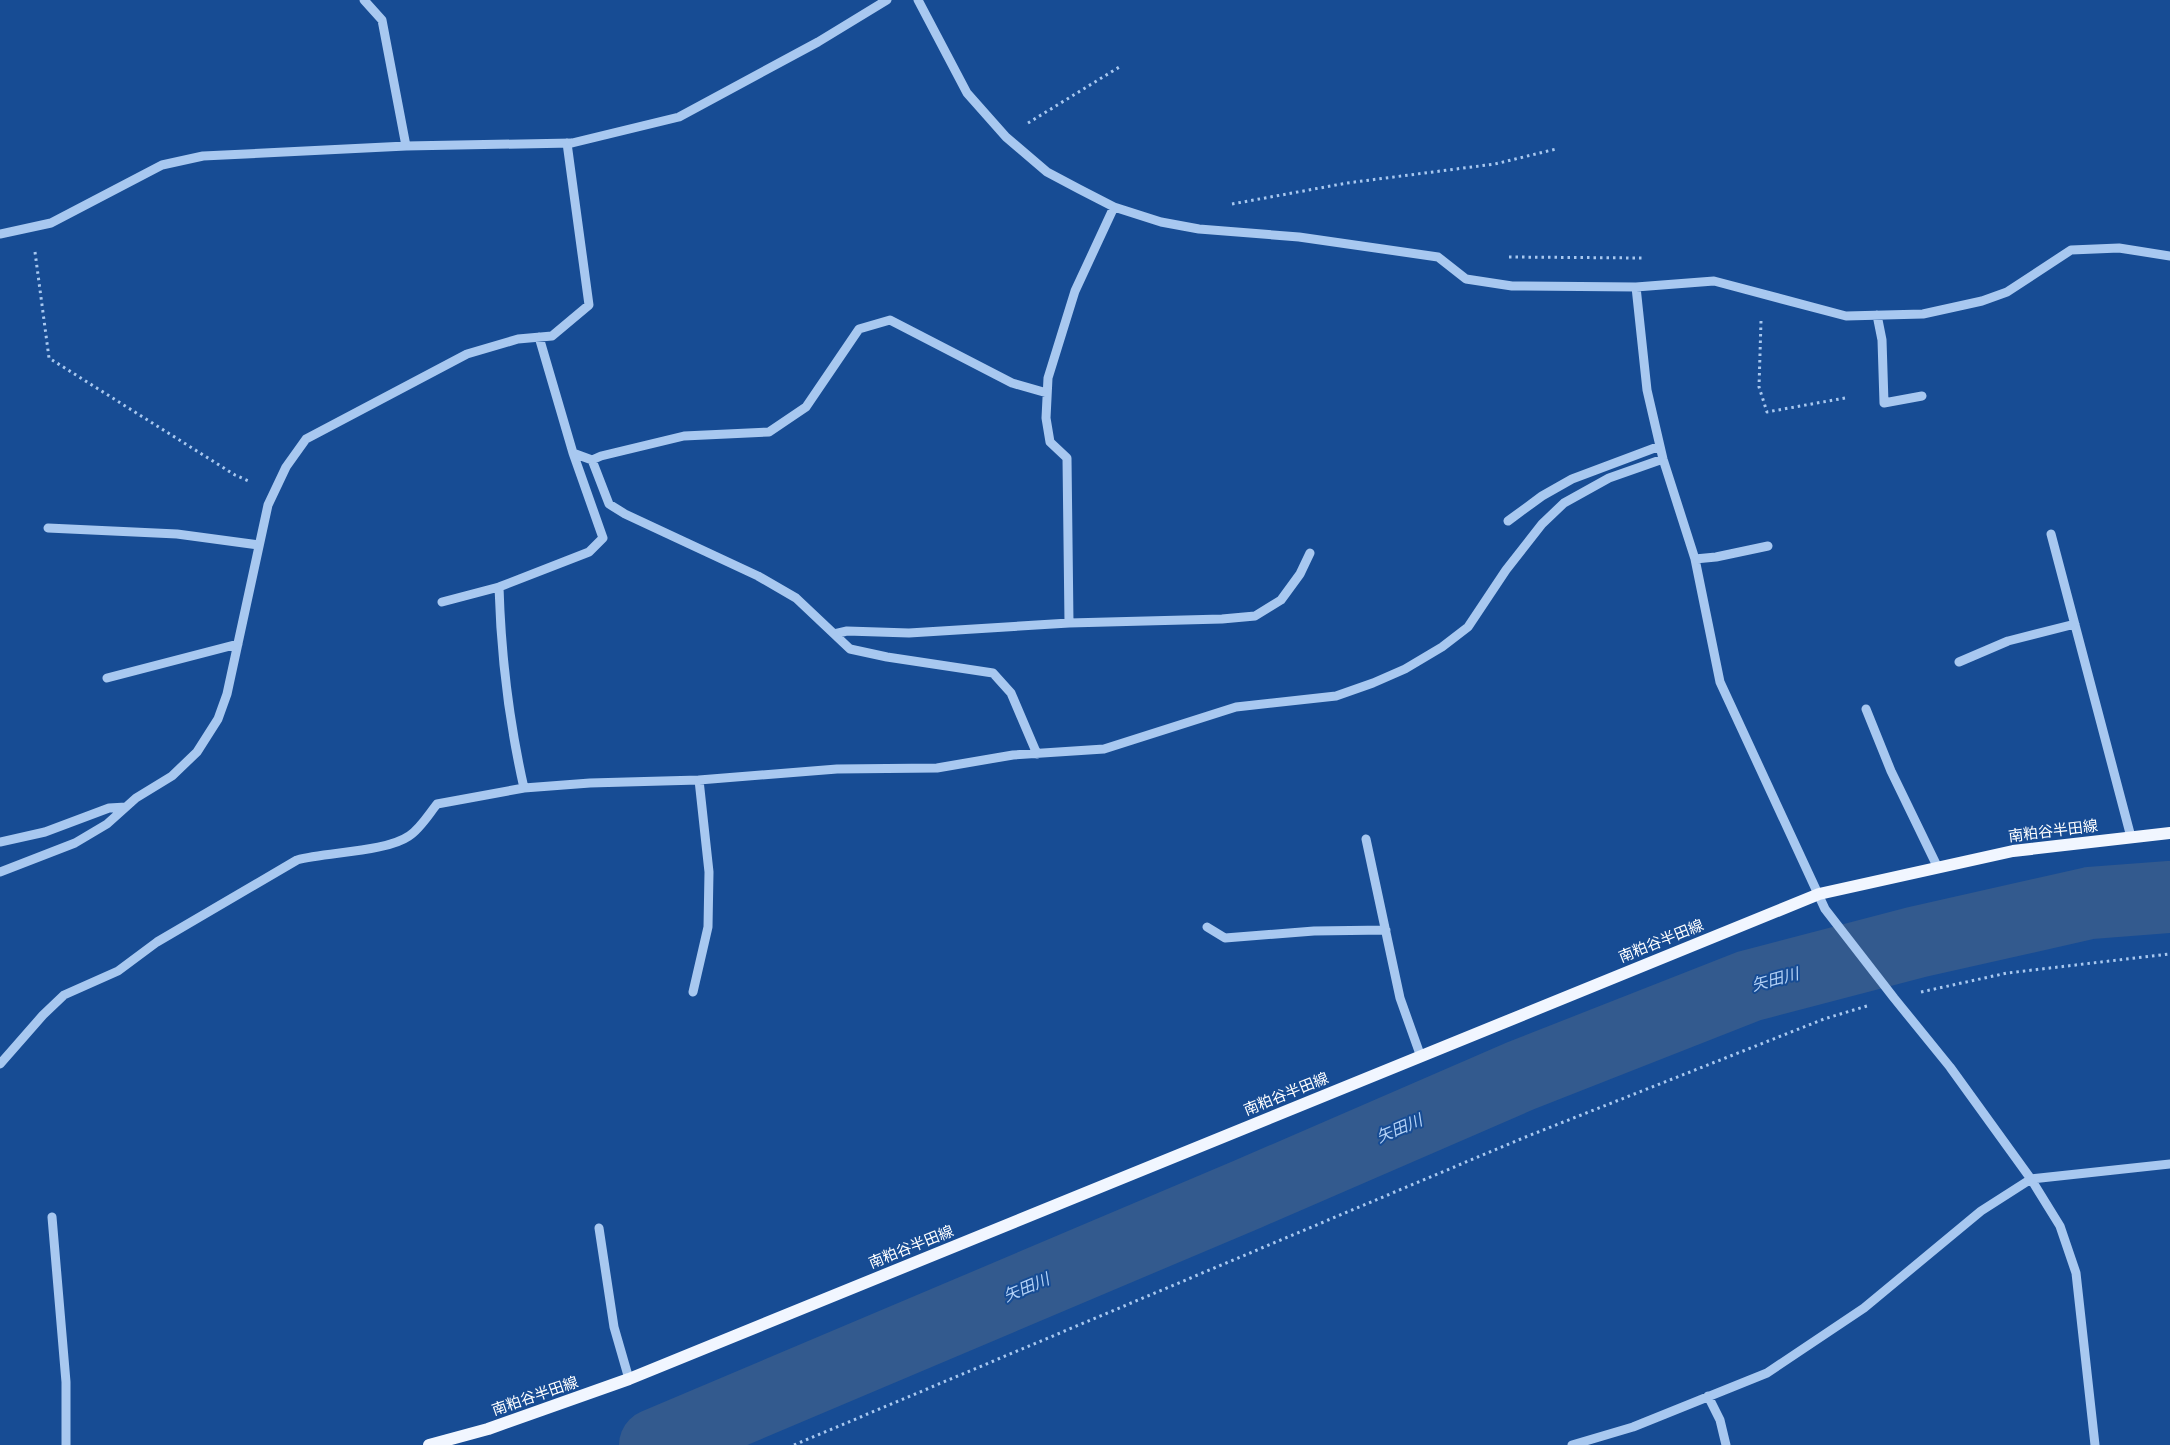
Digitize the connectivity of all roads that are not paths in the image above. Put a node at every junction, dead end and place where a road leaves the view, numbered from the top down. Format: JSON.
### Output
{"nodes":[{"id":1,"x":364,"y":0,"type":"edge"},
{"id":2,"x":887,"y":0,"type":"edge"},
{"id":3,"x":918,"y":0,"type":"edge"},
{"id":4,"x":567,"y":144,"type":"junction"},
{"id":5,"x":406,"y":146,"type":"junction"},
{"id":6,"x":1114,"y":207,"type":"junction"},
{"id":7,"x":0,"y":234,"type":"edge"},
{"id":8,"x":2170,"y":256,"type":"edge"},
{"id":9,"x":1636,"y":286,"type":"junction"},
{"id":10,"x":1877,"y":315,"type":"junction"},
{"id":11,"x":539,"y":338,"type":"junction"},
{"id":12,"x":1047,"y":393,"type":"junction"},
{"id":13,"x":1922,"y":396,"type":"dead end"},
{"id":14,"x":1660,"y":446,"type":"junction"},
{"id":15,"x":573,"y":453,"type":"junction"},
{"id":16,"x":1663,"y":459,"type":"junction"},
{"id":17,"x":592,"y":460,"type":"junction"},
{"id":18,"x":1508,"y":521,"type":"dead end"},
{"id":19,"x":48,"y":528,"type":"dead end"},
{"id":20,"x":2051,"y":534,"type":"dead end"},
{"id":21,"x":260,"y":545,"type":"junction"},
{"id":22,"x":1768,"y":546,"type":"dead end"},
{"id":23,"x":1310,"y":553,"type":"dead end"},
{"id":24,"x":1695,"y":559,"type":"junction"},
{"id":25,"x":499,"y":587,"type":"junction"},
{"id":26,"x":442,"y":602,"type":"dead end"},
{"id":27,"x":1069,"y":623,"type":"junction"},
{"id":28,"x":2075,"y":624,"type":"junction"},
{"id":29,"x":834,"y":634,"type":"junction"},
{"id":30,"x":238,"y":644,"type":"junction"},
{"id":31,"x":1959,"y":662,"type":"dead end"},
{"id":32,"x":107,"y":678,"type":"dead end"},
{"id":33,"x":1866,"y":708,"type":"dead end"},
{"id":34,"x":1037,"y":754,"type":"junction"},
{"id":35,"x":699,"y":780,"type":"junction"},
{"id":36,"x":524,"y":788,"type":"junction"},
{"id":37,"x":126,"y":807,"type":"junction"},
{"id":38,"x":2170,"y":833,"type":"edge"},
{"id":39,"x":2131,"y":837,"type":"junction"},
{"id":40,"x":1366,"y":839,"type":"dead end"},
{"id":41,"x":0,"y":842,"type":"edge"},
{"id":42,"x":1938,"y":868,"type":"junction"},
{"id":43,"x":0,"y":872,"type":"edge"},
{"id":44,"x":1819,"y":894,"type":"junction"},
{"id":45,"x":1207,"y":927,"type":"dead end"},
{"id":46,"x":1386,"y":930,"type":"junction"},
{"id":47,"x":693,"y":992,"type":"dead end"},
{"id":48,"x":1421,"y":1057,"type":"junction"},
{"id":49,"x":0,"y":1064,"type":"edge"},
{"id":50,"x":2170,"y":1164,"type":"edge"},
{"id":51,"x":2031,"y":1179,"type":"junction"},
{"id":52,"x":52,"y":1216,"type":"dead end"},
{"id":53,"x":599,"y":1228,"type":"dead end"},
{"id":54,"x":629,"y":1379,"type":"junction"},
{"id":55,"x":1708,"y":1396,"type":"junction"},
{"id":56,"x":66,"y":1445,"type":"edge"},
{"id":57,"x":429,"y":1445,"type":"edge"},
{"id":58,"x":1572,"y":1445,"type":"edge"},
{"id":59,"x":1726,"y":1445,"type":"edge"},
{"id":60,"x":2095,"y":1445,"type":"edge"}],
"edges":[{"from":1,"to":5,"type":"street"},
{"from":2,"to":4,"type":"street"},
{"from":3,"to":6,"type":"street"},
{"from":4,"to":5,"type":"street"},
{"from":4,"to":11,"type":"street"},
{"from":5,"to":7,"type":"street"},
{"from":6,"to":9,"type":"street"},
{"from":6,"to":12,"type":"street"},
{"from":8,"to":10,"type":"street"},
{"from":9,"to":10,"type":"street"},
{"from":9,"to":14,"type":"street"},
{"from":10,"to":13,"type":"street"},
{"from":11,"to":15,"type":"street"},
{"from":11,"to":21,"type":"street"},
{"from":12,"to":17,"type":"street"},
{"from":12,"to":27,"type":"street"},
{"from":14,"to":16,"type":"street"},
{"from":14,"to":18,"type":"street"},
{"from":15,"to":17,"type":"street"},
{"from":15,"to":25,"type":"street"},
{"from":16,"to":24,"type":"street"},
{"from":16,"to":34,"type":"street"},
{"from":17,"to":29,"type":"street"},
{"from":19,"to":21,"type":"street"},
{"from":20,"to":28,"type":"street"},
{"from":21,"to":30,"type":"street"},
{"from":22,"to":24,"type":"street"},
{"from":23,"to":27,"type":"street"},
{"from":24,"to":44,"type":"street"},
{"from":25,"to":26,"type":"street"},
{"from":25,"to":36,"type":"street"},
{"from":27,"to":29,"type":"street"},
{"from":28,"to":31,"type":"street"},
{"from":28,"to":39,"type":"street"},
{"from":29,"to":34,"type":"street"},
{"from":30,"to":32,"type":"street"},
{"from":30,"to":37,"type":"street"},
{"from":33,"to":42,"type":"street"},
{"from":34,"to":35,"type":"street"},
{"from":35,"to":36,"type":"street"},
{"from":35,"to":47,"type":"street"},
{"from":36,"to":49,"type":"street"},
{"from":37,"to":41,"type":"street"},
{"from":37,"to":43,"type":"street"},
{"from":38,"to":39,"type":"main road","name":"南粕谷半田線"},
{"from":39,"to":42,"type":"main road","name":"南粕谷半田線"},
{"from":40,"to":46,"type":"street"},
{"from":42,"to":44,"type":"main road","name":"南粕谷半田線"},
{"from":44,"to":48,"type":"main road","name":"南粕谷半田線"},
{"from":44,"to":51,"type":"street"},
{"from":45,"to":46,"type":"street"},
{"from":46,"to":48,"type":"street"},
{"from":48,"to":54,"type":"main road","name":"南粕谷半田線"},
{"from":50,"to":51,"type":"street"},
{"from":51,"to":55,"type":"street"},
{"from":51,"to":60,"type":"street"},
{"from":52,"to":56,"type":"street"},
{"from":53,"to":54,"type":"street"},
{"from":54,"to":57,"type":"main road","name":"南粕谷半田線"},
{"from":55,"to":58,"type":"street"},
{"from":55,"to":59,"type":"street"}]}
